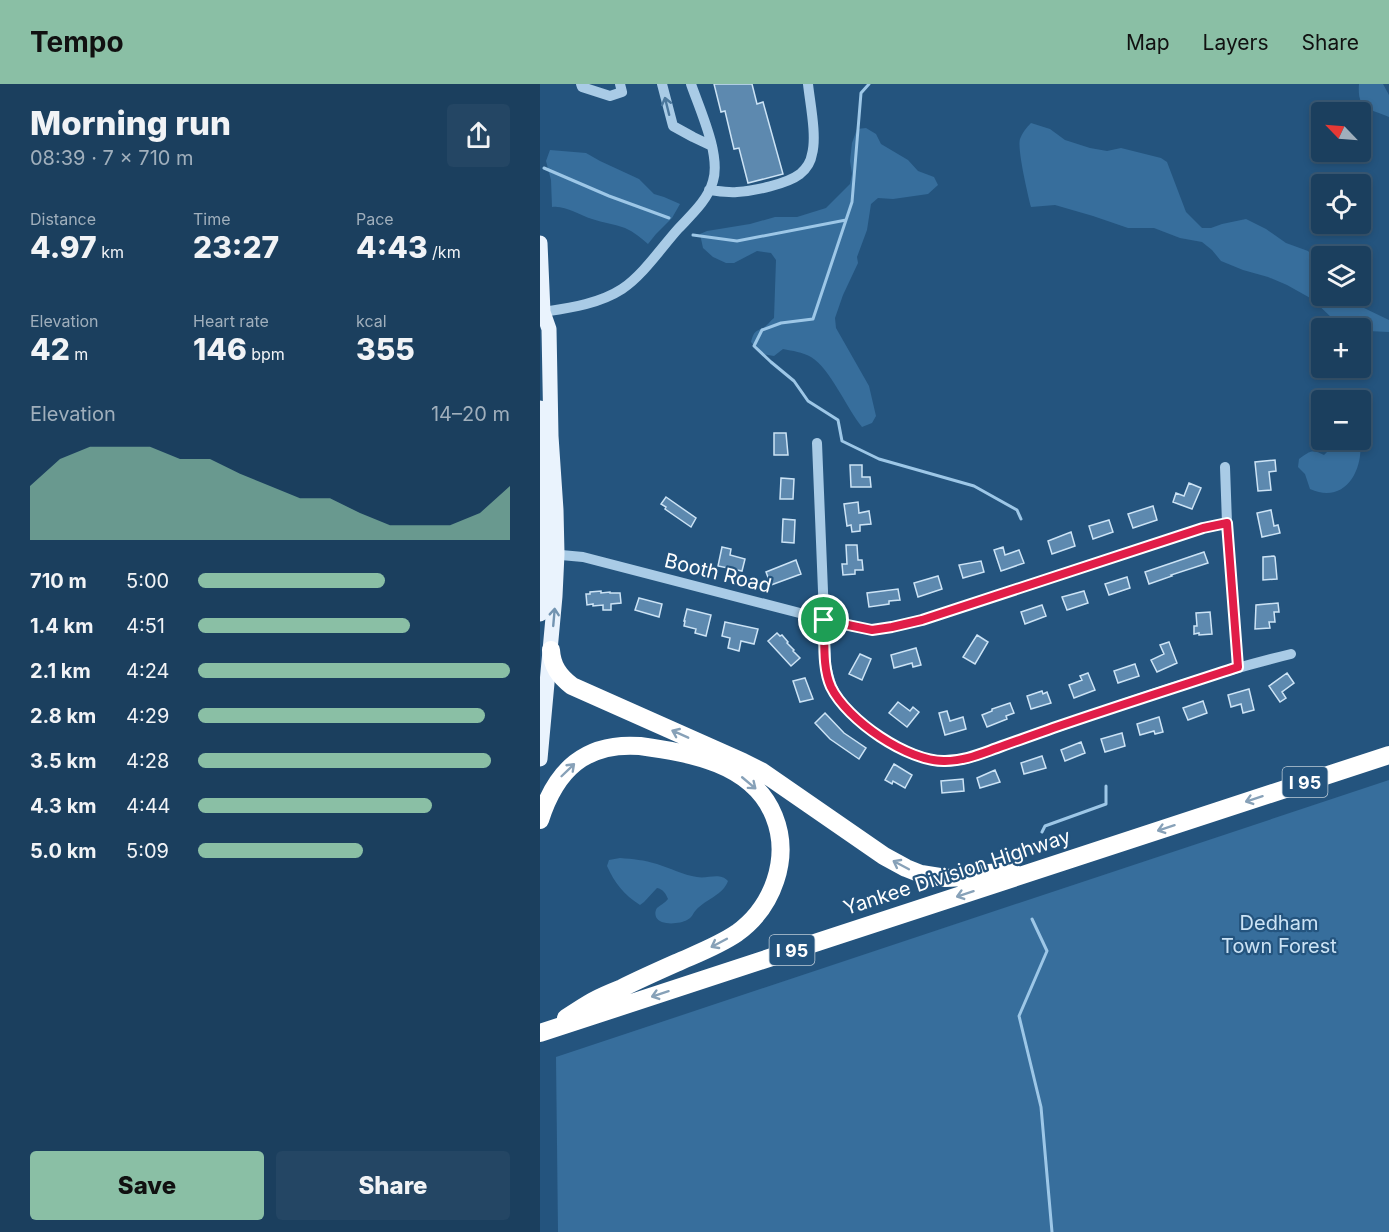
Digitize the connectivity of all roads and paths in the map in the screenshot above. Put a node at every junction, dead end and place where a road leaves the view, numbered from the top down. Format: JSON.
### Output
{"nodes":[{"id":1,"x":581,"y":84,"type":"edge"},
{"id":2,"x":620,"y":84,"type":"edge"},
{"id":3,"x":662,"y":84,"type":"edge"},
{"id":4,"x":691,"y":84,"type":"edge"},
{"id":5,"x":808,"y":84,"type":"edge"},
{"id":6,"x":712,"y":146,"type":"junction"},
{"id":7,"x":709,"y":190,"type":"junction"},
{"id":8,"x":540,"y":243,"type":"edge"},
{"id":9,"x":542,"y":317,"type":"edge"},
{"id":10,"x":545,"y":383,"type":"edge"},
{"id":11,"x":540,"y":408,"type":"edge"},
{"id":12,"x":817,"y":443,"type":"dead end"},
{"id":13,"x":545,"y":464,"type":"edge"},
{"id":14,"x":1225,"y":467,"type":"dead end"},
{"id":15,"x":1227,"y":523,"type":"junction"},
{"id":16,"x":550,"y":554,"type":"junction"},
{"id":17,"x":540,"y":614,"type":"edge"},
{"id":18,"x":824,"y":620,"type":"junction"},
{"id":19,"x":550,"y":650,"type":"junction"},
{"id":20,"x":1291,"y":654,"type":"dead end"},
{"id":21,"x":1238,"y":667,"type":"junction"},
{"id":22,"x":1389,"y":754,"type":"edge"},
{"id":23,"x":540,"y":759,"type":"edge"},
{"id":24,"x":540,"y":820,"type":"edge"},
{"id":25,"x":1040,"y":869,"type":"junction"},
{"id":26,"x":542,"y":1033,"type":"edge"}],
"edges":[{"from":1,"to":2,"type":"street"},
{"from":6,"to":3,"type":"street","one_way":true},
{"from":4,"to":6,"type":"street"},
{"from":5,"to":7,"type":"street"},
{"from":6,"to":7,"type":"street"},
{"from":7,"to":9,"type":"street"},
{"from":8,"to":9,"type":"main road"},
{"from":9,"to":10,"type":"main road"},
{"from":10,"to":13,"type":"main road"},
{"from":11,"to":13,"type":"main road"},
{"from":12,"to":18,"type":"street"},
{"from":13,"to":16,"type":"main road"},
{"from":14,"to":15,"type":"street"},
{"from":15,"to":18,"type":"street","name":"Booth Road"},
{"from":15,"to":21,"type":"street"},
{"from":16,"to":17,"type":"main road"},
{"from":16,"to":18,"type":"street","name":"Booth Road"},
{"from":19,"to":16,"type":"main road","one_way":true},
{"from":18,"to":21,"type":"street"},
{"from":19,"to":23,"type":"main road"},
{"from":25,"to":19,"type":"highway","one_way":true},
{"from":20,"to":21,"type":"street"},
{"from":22,"to":25,"type":"highway","name":"Yankee Division Highway","number":"I 95","one_way":true},
{"from":24,"to":26,"type":"highway","one_way":true},
{"from":25,"to":26,"type":"highway","name":"Yankee Division Highway","number":"I 95","one_way":true}]}
